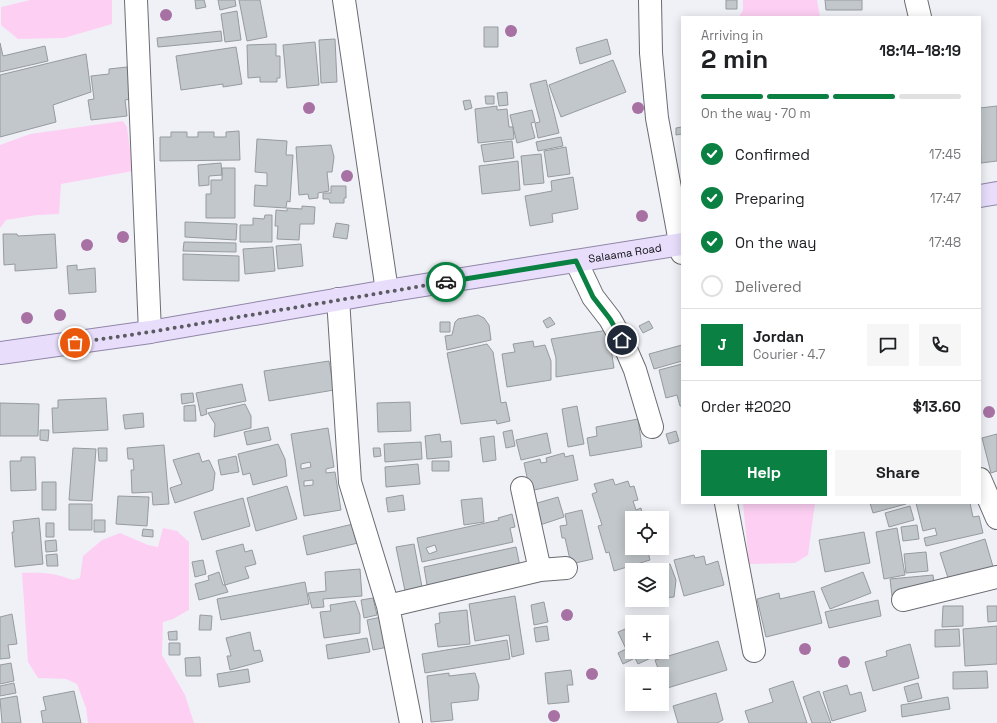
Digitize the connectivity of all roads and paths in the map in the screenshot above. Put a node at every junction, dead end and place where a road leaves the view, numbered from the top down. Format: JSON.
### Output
{"nodes":[{"id":1,"x":136,"y":0,"type":"edge"},
{"id":2,"x":344,"y":0,"type":"edge"},
{"id":3,"x":650,"y":0,"type":"edge"},
{"id":4,"x":916,"y":0,"type":"edge"},
{"id":5,"x":920,"y":16,"type":"edge"},
{"id":6,"x":997,"y":193,"type":"edge"},
{"id":7,"x":981,"y":196,"type":"edge"},
{"id":8,"x":681,"y":247,"type":"edge"},
{"id":9,"x":576,"y":261,"type":"junction"},
{"id":10,"x":387,"y":291,"type":"junction"},
{"id":11,"x":338,"y":299,"type":"junction"},
{"id":12,"x":150,"y":332,"type":"junction"},
{"id":13,"x":0,"y":353,"type":"edge"},
{"id":14,"x":652,"y":427,"type":"dead end"},
{"id":15,"x":981,"y":481,"type":"edge"},
{"id":16,"x":522,"y":488,"type":"dead end"},
{"id":17,"x":726,"y":504,"type":"edge"},
{"id":18,"x":997,"y":518,"type":"edge"},
{"id":19,"x":566,"y":568,"type":"dead end"},
{"id":20,"x":540,"y":570,"type":"junction"},
{"id":21,"x":997,"y":577,"type":"edge"},
{"id":22,"x":903,"y":600,"type":"dead end"},
{"id":23,"x":388,"y":606,"type":"junction"},
{"id":24,"x":754,"y":651,"type":"dead end"},
{"id":25,"x":411,"y":723,"type":"edge"}],
"edges":[{"from":1,"to":12,"type":"street"},
{"from":2,"to":10,"type":"street"},
{"from":3,"to":8,"type":"street"},
{"from":4,"to":5,"type":"street"},
{"from":6,"to":7,"type":"main road"},
{"from":8,"to":9,"type":"main road","name":"Salaama Road"},
{"from":9,"to":10,"type":"main road","name":"Salaama Road"},
{"from":9,"to":14,"type":"street"},
{"from":10,"to":11,"type":"main road","name":"Salaama Road"},
{"from":11,"to":12,"type":"main road","name":"Salaama Road"},
{"from":11,"to":23,"type":"street"},
{"from":12,"to":13,"type":"main road","name":"Salaama Road"},
{"from":15,"to":18,"type":"street"},
{"from":16,"to":20,"type":"street"},
{"from":17,"to":24,"type":"street"},
{"from":19,"to":20,"type":"street"},
{"from":20,"to":23,"type":"street"},
{"from":21,"to":22,"type":"street"},
{"from":23,"to":25,"type":"street"}]}
